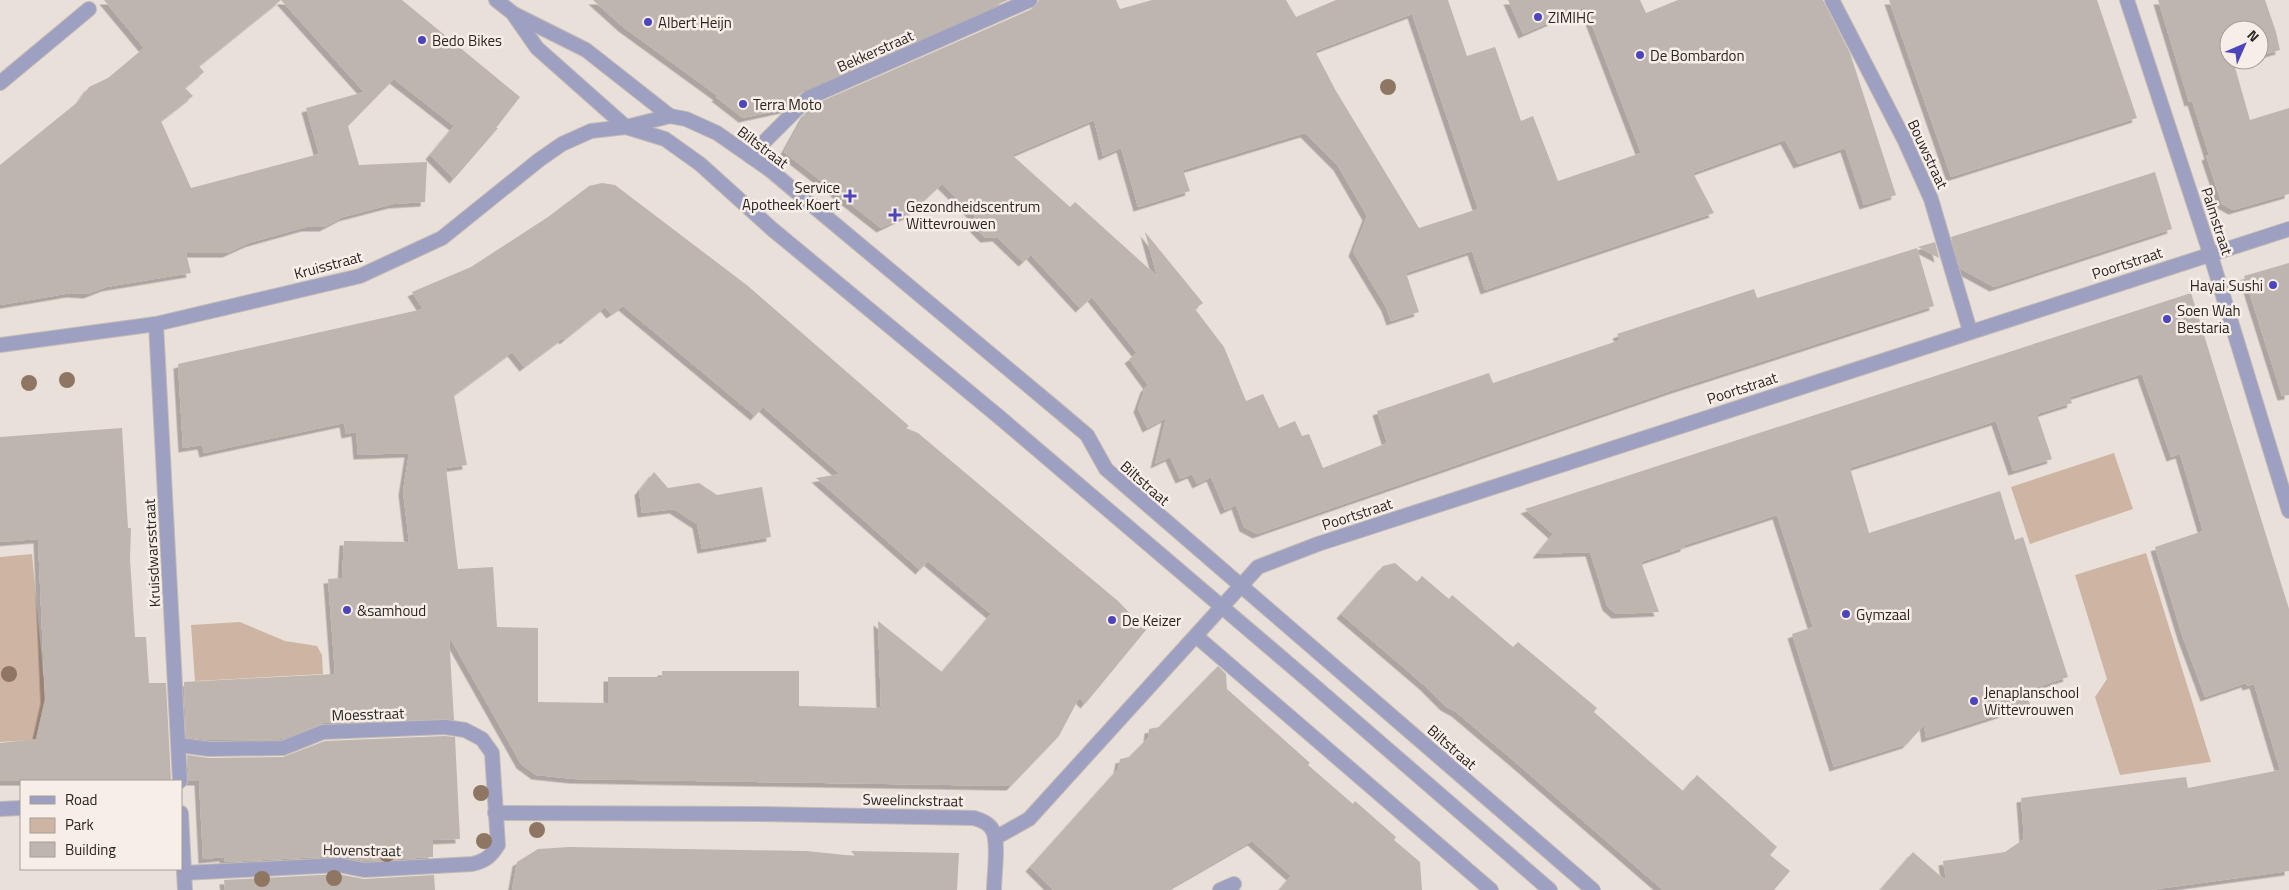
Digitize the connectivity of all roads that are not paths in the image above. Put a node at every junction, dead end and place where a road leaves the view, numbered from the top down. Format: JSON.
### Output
{"nodes":[{"id":1,"x":496,"y":0,"type":"edge"},
{"id":2,"x":1030,"y":0,"type":"edge"},
{"id":3,"x":1832,"y":0,"type":"edge"},
{"id":4,"x":2127,"y":0,"type":"edge"},
{"id":5,"x":89,"y":9,"type":"dead end"},
{"id":6,"x":514,"y":14,"type":"junction"},
{"id":7,"x":0,"y":83,"type":"edge"},
{"id":8,"x":670,"y":116,"type":"junction"},
{"id":9,"x":626,"y":127,"type":"junction"},
{"id":10,"x":750,"y":156,"type":"junction"},
{"id":11,"x":2289,"y":228,"type":"edge"},
{"id":12,"x":2210,"y":254,"type":"junction"},
{"id":13,"x":156,"y":324,"type":"junction"},
{"id":14,"x":1970,"y":331,"type":"junction"},
{"id":15,"x":0,"y":345,"type":"edge"},
{"id":16,"x":2289,"y":511,"type":"edge"},
{"id":17,"x":1240,"y":586,"type":"junction"},
{"id":18,"x":1222,"y":607,"type":"junction"},
{"id":19,"x":1196,"y":636,"type":"junction"},
{"id":20,"x":179,"y":745,"type":"junction"},
{"id":21,"x":180,"y":780,"type":"edge"},
{"id":22,"x":20,"y":808,"type":"edge"},
{"id":23,"x":0,"y":809,"type":"edge"},
{"id":24,"x":495,"y":813,"type":"junction"},
{"id":25,"x":182,"y":833,"type":"edge"},
{"id":26,"x":995,"y":838,"type":"junction"},
{"id":27,"x":184,"y":873,"type":"junction"},
{"id":28,"x":1234,"y":884,"type":"dead end"},
{"id":29,"x":185,"y":890,"type":"edge"},
{"id":30,"x":994,"y":890,"type":"edge"},
{"id":31,"x":1220,"y":890,"type":"edge"},
{"id":32,"x":1490,"y":890,"type":"edge"},
{"id":33,"x":1550,"y":890,"type":"edge"},
{"id":34,"x":1593,"y":890,"type":"edge"}],
"edges":[{"from":1,"to":6,"type":"street","name":"Biltstraat"},
{"from":2,"to":10,"type":"street","name":"Bekkerstraat"},
{"from":3,"to":14,"type":"street","name":"Bouwstraat"},
{"from":4,"to":12,"type":"street","name":"Palmstraat"},
{"from":5,"to":7,"type":"street"},
{"from":6,"to":8,"type":"street","name":"Biltstraat"},
{"from":6,"to":9,"type":"street","name":"Biltstraat"},
{"from":8,"to":9,"type":"street","name":"Biltstraat"},
{"from":8,"to":10,"type":"street","name":"Biltstraat"},
{"from":9,"to":13,"type":"street","name":"Kruisstraat"},
{"from":9,"to":18,"type":"street","name":"Biltstraat"},
{"from":10,"to":17,"type":"street","name":"Biltstraat"},
{"from":11,"to":12,"type":"street","name":"Poortstraat"},
{"from":12,"to":14,"type":"street","name":"Poortstraat"},
{"from":12,"to":16,"type":"street","name":"Palmstraat"},
{"from":13,"to":15,"type":"street","name":"Kruisstraat"},
{"from":13,"to":20,"type":"street","name":"Kruisdwarsstraat"},
{"from":14,"to":17,"type":"street","name":"Poortstraat"},
{"from":17,"to":18,"type":"street","name":"Poortstraat"},
{"from":17,"to":34,"type":"street","name":"Biltstraat"},
{"from":18,"to":19,"type":"street"},
{"from":18,"to":33,"type":"street","name":"Biltstraat"},
{"from":19,"to":26,"type":"street"},
{"from":19,"to":32,"type":"street"},
{"from":20,"to":21,"type":"street","name":"Kruisdwarsstraat"},
{"from":20,"to":24,"type":"street","name":"Moesstraat"},
{"from":22,"to":23,"type":"street"},
{"from":24,"to":26,"type":"street","name":"Sweelinckstraat"},
{"from":24,"to":27,"type":"street","name":"Hovenstraat"},
{"from":25,"to":27,"type":"street"},
{"from":26,"to":30,"type":"street"},
{"from":27,"to":29,"type":"street"},
{"from":28,"to":31,"type":"street"}]}
